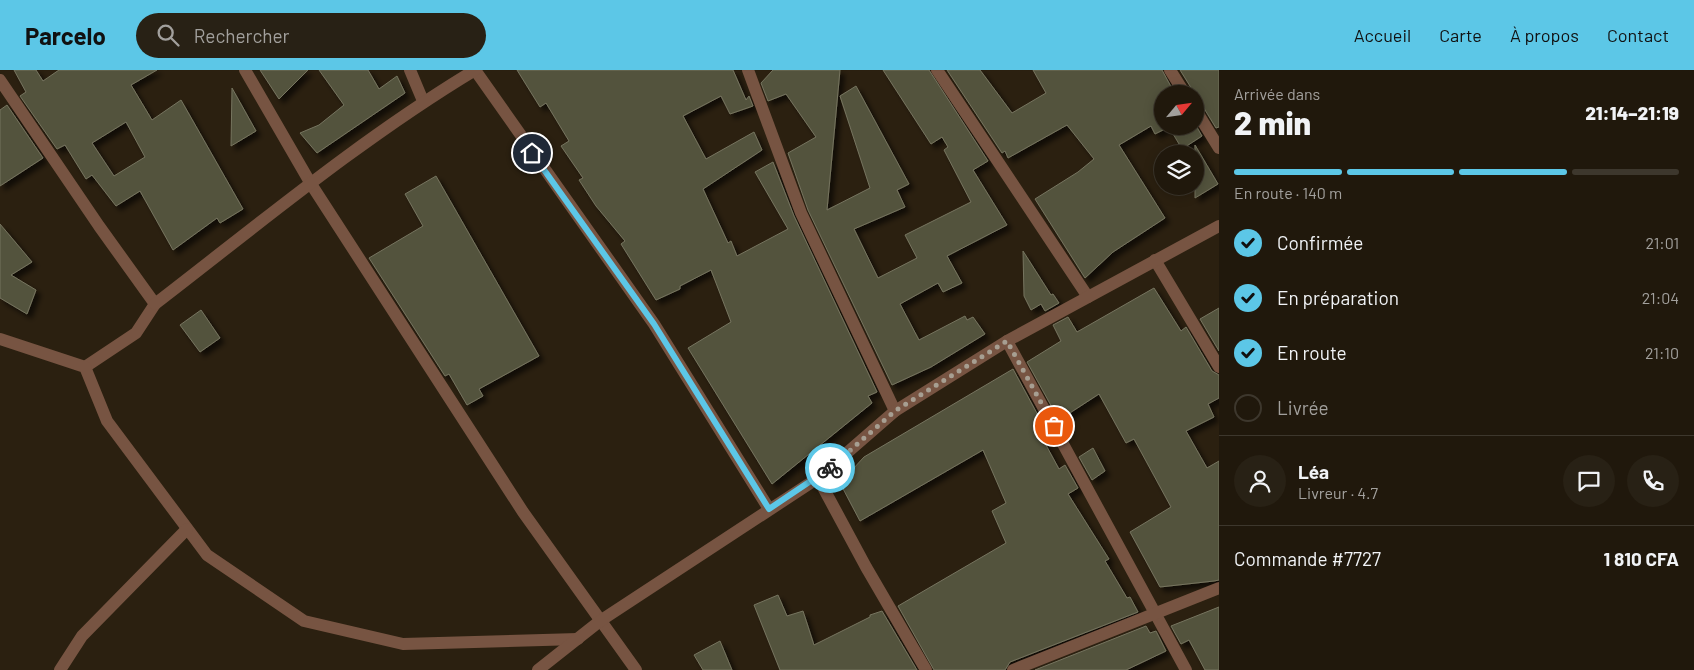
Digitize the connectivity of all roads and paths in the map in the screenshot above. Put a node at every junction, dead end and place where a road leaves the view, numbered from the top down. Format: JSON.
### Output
{"nodes":[{"id":1,"x":245,"y":70,"type":"edge"},
{"id":2,"x":410,"y":70,"type":"edge"},
{"id":3,"x":475,"y":70,"type":"edge"},
{"id":4,"x":748,"y":70,"type":"edge"},
{"id":5,"x":937,"y":70,"type":"edge"},
{"id":6,"x":1170,"y":70,"type":"edge"},
{"id":7,"x":0,"y":80,"type":"edge"},
{"id":8,"x":1179,"y":85,"type":"edge"},
{"id":9,"x":423,"y":101,"type":"junction"},
{"id":10,"x":1204,"y":124,"type":"edge"},
{"id":11,"x":1219,"y":148,"type":"edge"},
{"id":12,"x":311,"y":184,"type":"junction"},
{"id":13,"x":1219,"y":226,"type":"edge"},
{"id":14,"x":1155,"y":260,"type":"junction"},
{"id":15,"x":1088,"y":296,"type":"junction"},
{"id":16,"x":155,"y":304,"type":"junction"},
{"id":17,"x":0,"y":339,"type":"edge"},
{"id":18,"x":1007,"y":341,"type":"junction"},
{"id":19,"x":1219,"y":367,"type":"edge"},
{"id":20,"x":85,"y":368,"type":"junction"},
{"id":21,"x":895,"y":411,"type":"junction"},
{"id":22,"x":818,"y":478,"type":"junction"},
{"id":23,"x":769,"y":509,"type":"junction"},
{"id":24,"x":187,"y":529,"type":"junction"},
{"id":25,"x":1219,"y":588,"type":"edge"},
{"id":26,"x":1156,"y":615,"type":"junction"},
{"id":27,"x":600,"y":621,"type":"junction"},
{"id":28,"x":578,"y":639,"type":"junction"},
{"id":29,"x":60,"y":670,"type":"edge"},
{"id":30,"x":538,"y":670,"type":"edge"},
{"id":31,"x":636,"y":670,"type":"edge"},
{"id":32,"x":926,"y":670,"type":"edge"},
{"id":33,"x":1013,"y":670,"type":"edge"},
{"id":34,"x":1186,"y":670,"type":"edge"}],
"edges":[{"from":1,"to":12,"type":"street"},
{"from":2,"to":9,"type":"street"},
{"from":3,"to":9,"type":"street"},
{"from":3,"to":23,"type":"street"},
{"from":4,"to":21,"type":"street"},
{"from":5,"to":15,"type":"street"},
{"from":6,"to":8,"type":"street"},
{"from":7,"to":16,"type":"street"},
{"from":9,"to":12,"type":"street"},
{"from":10,"to":11,"type":"street"},
{"from":12,"to":16,"type":"street"},
{"from":12,"to":27,"type":"street"},
{"from":13,"to":14,"type":"street"},
{"from":14,"to":15,"type":"street"},
{"from":14,"to":19,"type":"street"},
{"from":15,"to":18,"type":"street"},
{"from":16,"to":20,"type":"street"},
{"from":17,"to":20,"type":"street"},
{"from":18,"to":21,"type":"street"},
{"from":18,"to":26,"type":"street"},
{"from":20,"to":24,"type":"street"},
{"from":21,"to":22,"type":"street"},
{"from":22,"to":23,"type":"street"},
{"from":22,"to":32,"type":"street"},
{"from":23,"to":27,"type":"street"},
{"from":24,"to":28,"type":"street"},
{"from":24,"to":29,"type":"street"},
{"from":25,"to":26,"type":"street"},
{"from":26,"to":33,"type":"street"},
{"from":26,"to":34,"type":"street"},
{"from":27,"to":28,"type":"street"},
{"from":27,"to":31,"type":"street"},
{"from":28,"to":30,"type":"street"}]}
